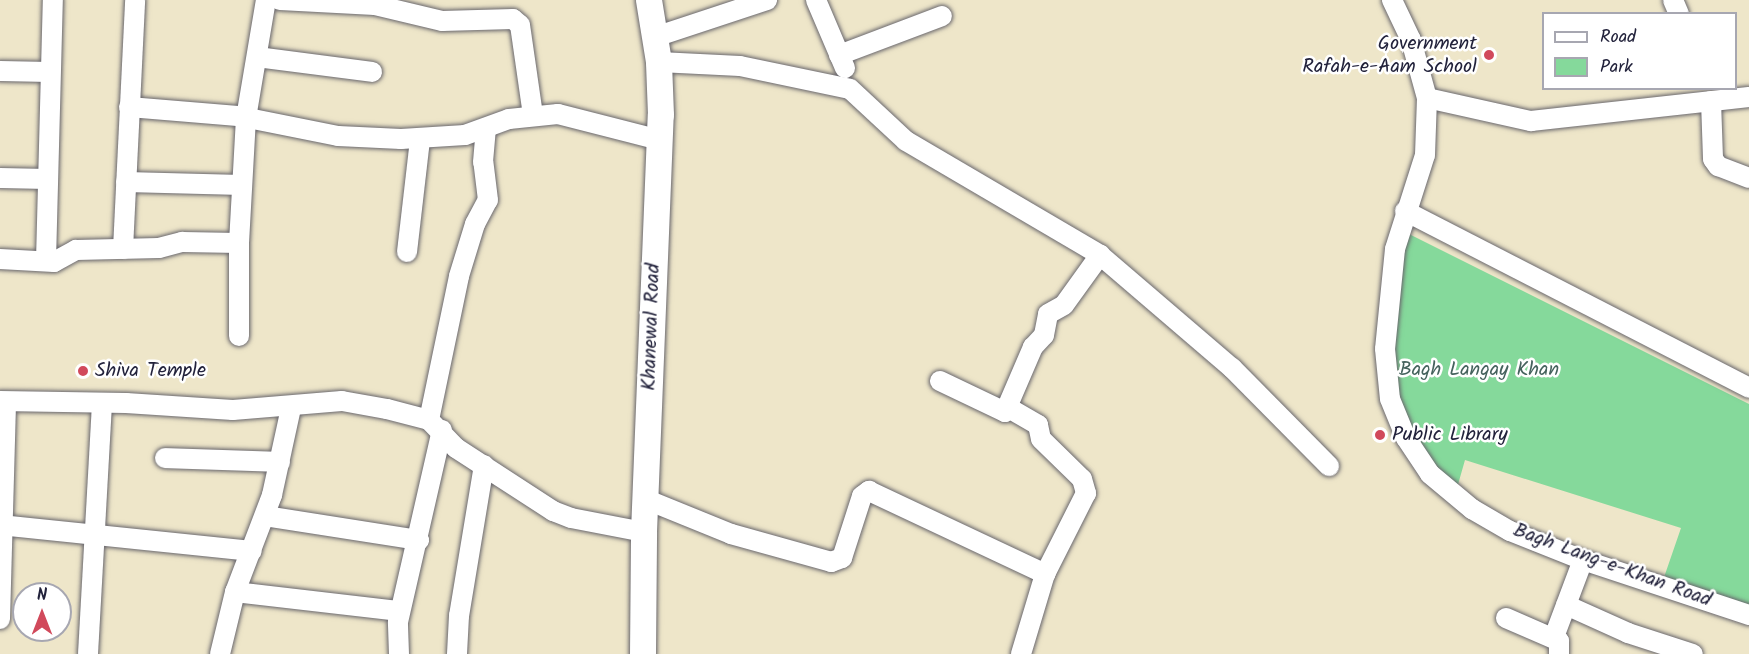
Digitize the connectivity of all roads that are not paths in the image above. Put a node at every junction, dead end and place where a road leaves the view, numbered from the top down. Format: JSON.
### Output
{"nodes":[{"id":1,"x":53,"y":0,"type":"edge"},
{"id":2,"x":135,"y":0,"type":"edge"},
{"id":3,"x":266,"y":0,"type":"edge"},
{"id":4,"x":280,"y":0,"type":"edge"},
{"id":5,"x":649,"y":0,"type":"edge"},
{"id":6,"x":766,"y":0,"type":"edge"},
{"id":7,"x":816,"y":0,"type":"edge"},
{"id":8,"x":1392,"y":0,"type":"edge"},
{"id":9,"x":942,"y":16,"type":"dead end"},
{"id":10,"x":655,"y":37,"type":"junction"},
{"id":11,"x":256,"y":57,"type":"junction"},
{"id":12,"x":659,"y":62,"type":"junction"},
{"id":13,"x":0,"y":71,"type":"edge"},
{"id":14,"x":50,"y":72,"type":"junction"},
{"id":15,"x":372,"y":72,"type":"dead end"},
{"id":16,"x":1703,"y":97,"type":"edge"},
{"id":17,"x":1749,"y":97,"type":"edge"},
{"id":18,"x":1427,"y":98,"type":"junction"},
{"id":19,"x":129,"y":107,"type":"junction"},
{"id":20,"x":533,"y":115,"type":"junction"},
{"id":21,"x":246,"y":118,"type":"junction"},
{"id":22,"x":486,"y":128,"type":"junction"},
{"id":23,"x":420,"y":139,"type":"junction"},
{"id":24,"x":660,"y":140,"type":"junction"},
{"id":25,"x":0,"y":178,"type":"edge"},
{"id":26,"x":1749,"y":178,"type":"edge"},
{"id":27,"x":48,"y":179,"type":"junction"},
{"id":28,"x":126,"y":182,"type":"junction"},
{"id":29,"x":242,"y":185,"type":"junction"},
{"id":30,"x":1405,"y":212,"type":"junction"},
{"id":31,"x":239,"y":243,"type":"junction"},
{"id":32,"x":123,"y":249,"type":"junction"},
{"id":33,"x":407,"y":252,"type":"dead end"},
{"id":34,"x":1100,"y":255,"type":"junction"},
{"id":35,"x":0,"y":259,"type":"edge"},
{"id":36,"x":46,"y":261,"type":"junction"},
{"id":37,"x":239,"y":336,"type":"dead end"},
{"id":38,"x":939,"y":381,"type":"dead end"},
{"id":39,"x":1749,"y":388,"type":"edge"},
{"id":40,"x":3,"y":401,"type":"edge"},
{"id":41,"x":102,"y":403,"type":"junction"},
{"id":42,"x":1007,"y":407,"type":"junction"},
{"id":43,"x":291,"y":408,"type":"junction"},
{"id":44,"x":435,"y":425,"type":"junction"},
{"id":45,"x":165,"y":458,"type":"dead end"},
{"id":46,"x":280,"y":462,"type":"junction"},
{"id":47,"x":484,"y":465,"type":"junction"},
{"id":48,"x":1329,"y":466,"type":"dead end"},
{"id":49,"x":645,"y":499,"type":"junction"},
{"id":50,"x":265,"y":516,"type":"junction"},
{"id":51,"x":1,"y":525,"type":"edge"},
{"id":52,"x":644,"y":532,"type":"junction"},
{"id":53,"x":95,"y":533,"type":"junction"},
{"id":54,"x":419,"y":540,"type":"junction"},
{"id":55,"x":252,"y":551,"type":"junction"},
{"id":56,"x":1583,"y":560,"type":"junction"},
{"id":57,"x":1046,"y":574,"type":"junction"},
{"id":58,"x":235,"y":592,"type":"junction"},
{"id":59,"x":1566,"y":605,"type":"junction"},
{"id":60,"x":400,"y":611,"type":"junction"},
{"id":61,"x":1749,"y":615,"type":"edge"},
{"id":62,"x":1506,"y":618,"type":"dead end"},
{"id":63,"x":0,"y":619,"type":"edge"},
{"id":64,"x":1556,"y":646,"type":"edge"},
{"id":65,"x":88,"y":654,"type":"edge"},
{"id":66,"x":220,"y":654,"type":"edge"},
{"id":67,"x":399,"y":654,"type":"edge"},
{"id":68,"x":457,"y":654,"type":"edge"},
{"id":69,"x":643,"y":654,"type":"edge"},
{"id":70,"x":1021,"y":654,"type":"edge"},
{"id":71,"x":1693,"y":654,"type":"edge"}],
"edges":[{"from":1,"to":14,"type":"street"},
{"from":2,"to":19,"type":"street"},
{"from":3,"to":11,"type":"street"},
{"from":4,"to":20,"type":"street"},
{"from":5,"to":10,"type":"main road","name":"Khanewal Road"},
{"from":6,"to":10,"type":"street"},
{"from":7,"to":9,"type":"street"},
{"from":8,"to":18,"type":"street"},
{"from":10,"to":12,"type":"main road","name":"Khanewal Road"},
{"from":11,"to":15,"type":"street"},
{"from":11,"to":21,"type":"street"},
{"from":12,"to":24,"type":"main road","name":"Khanewal Road"},
{"from":12,"to":34,"type":"street"},
{"from":13,"to":14,"type":"street"},
{"from":14,"to":27,"type":"street"},
{"from":16,"to":17,"type":"street"},
{"from":16,"to":18,"type":"street"},
{"from":16,"to":26,"type":"street"},
{"from":18,"to":30,"type":"street","name":"Bagh Lang-e-Khan Road"},
{"from":19,"to":21,"type":"street"},
{"from":19,"to":28,"type":"street"},
{"from":20,"to":22,"type":"street"},
{"from":20,"to":24,"type":"street"},
{"from":21,"to":23,"type":"street"},
{"from":21,"to":29,"type":"street"},
{"from":22,"to":23,"type":"street"},
{"from":22,"to":44,"type":"street"},
{"from":23,"to":33,"type":"street"},
{"from":24,"to":49,"type":"main road","name":"Khanewal Road"},
{"from":25,"to":27,"type":"street"},
{"from":27,"to":36,"type":"street"},
{"from":28,"to":29,"type":"street"},
{"from":28,"to":32,"type":"street"},
{"from":29,"to":31,"type":"street"},
{"from":30,"to":39,"type":"street"},
{"from":30,"to":56,"type":"street","name":"Bagh Lang-e-Khan Road"},
{"from":31,"to":32,"type":"street"},
{"from":31,"to":37,"type":"street"},
{"from":32,"to":36,"type":"street"},
{"from":34,"to":42,"type":"street"},
{"from":34,"to":48,"type":"street"},
{"from":35,"to":36,"type":"street"},
{"from":38,"to":42,"type":"street"},
{"from":40,"to":41,"type":"street"},
{"from":40,"to":51,"type":"street"},
{"from":41,"to":43,"type":"street"},
{"from":41,"to":53,"type":"street"},
{"from":42,"to":57,"type":"street"},
{"from":43,"to":44,"type":"street"},
{"from":43,"to":46,"type":"street"},
{"from":44,"to":47,"type":"street"},
{"from":44,"to":54,"type":"street"},
{"from":45,"to":46,"type":"street"},
{"from":46,"to":50,"type":"street"},
{"from":47,"to":52,"type":"street"},
{"from":47,"to":68,"type":"street"},
{"from":49,"to":52,"type":"main road","name":"Khanewal Road"},
{"from":49,"to":57,"type":"street"},
{"from":50,"to":54,"type":"street"},
{"from":50,"to":55,"type":"street"},
{"from":51,"to":53,"type":"street"},
{"from":51,"to":63,"type":"street"},
{"from":52,"to":69,"type":"main road","name":"Khanewal Road"},
{"from":53,"to":55,"type":"street"},
{"from":53,"to":65,"type":"street"},
{"from":54,"to":60,"type":"street"},
{"from":55,"to":58,"type":"street"},
{"from":56,"to":59,"type":"street"},
{"from":56,"to":61,"type":"street","name":"Bagh Lang-e-Khan Road"},
{"from":57,"to":70,"type":"street"},
{"from":58,"to":60,"type":"street"},
{"from":58,"to":66,"type":"street"},
{"from":59,"to":64,"type":"street"},
{"from":59,"to":71,"type":"street"},
{"from":60,"to":67,"type":"street"},
{"from":62,"to":64,"type":"street"}]}
